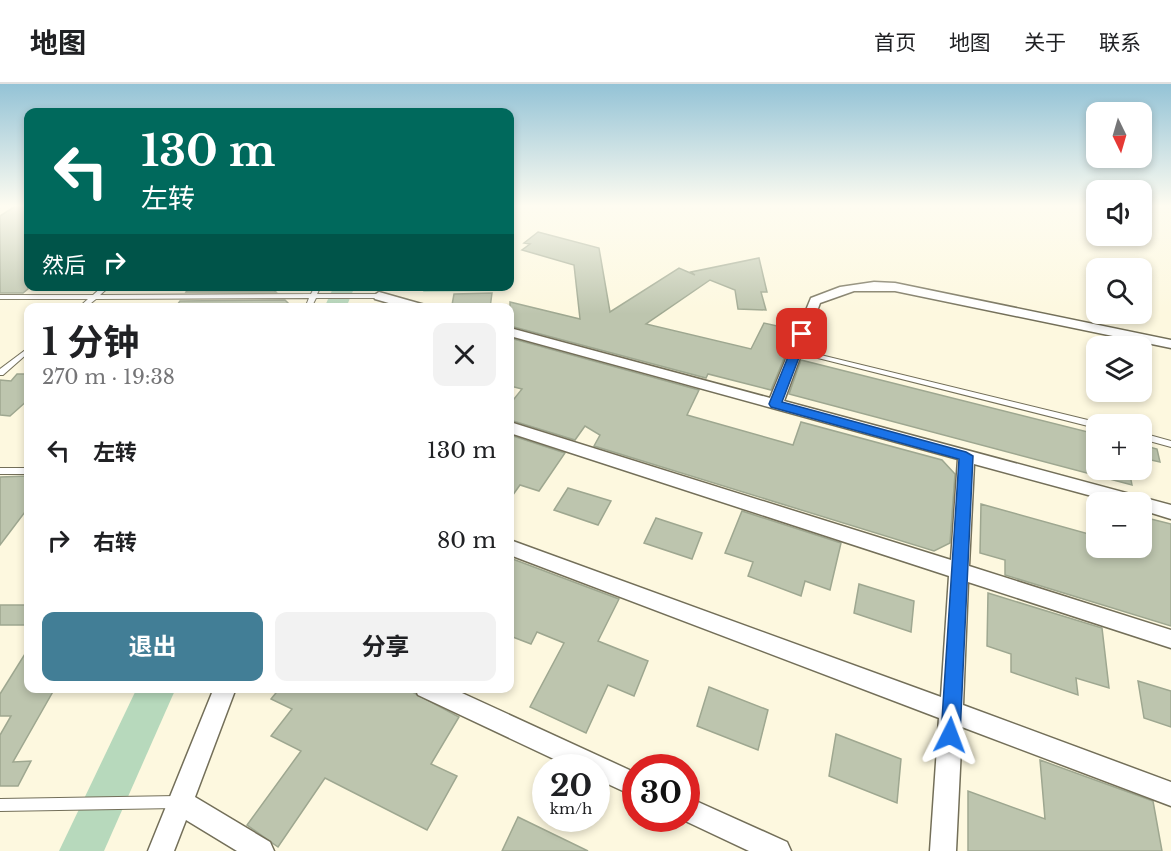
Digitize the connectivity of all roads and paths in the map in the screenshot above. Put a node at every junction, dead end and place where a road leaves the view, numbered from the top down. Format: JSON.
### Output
{"nodes":[{"id":1,"x":101,"y":291,"type":"edge"},
{"id":2,"x":316,"y":291,"type":"edge"},
{"id":3,"x":313,"y":296,"type":"junction"},
{"id":4,"x":0,"y":297,"type":"edge"},
{"id":5,"x":94,"y":297,"type":"junction"},
{"id":6,"x":379,"y":297,"type":"edge"},
{"id":7,"x":87,"y":303,"type":"edge"},
{"id":8,"x":310,"y":303,"type":"edge"},
{"id":9,"x":402,"y":303,"type":"edge"},
{"id":10,"x":514,"y":333,"type":"edge"},
{"id":11,"x":1171,"y":345,"type":"edge"},
{"id":12,"x":796,"y":351,"type":"junction"},
{"id":13,"x":24,"y":353,"type":"edge"},
{"id":14,"x":0,"y":373,"type":"edge"},
{"id":15,"x":775,"y":404,"type":"junction"},
{"id":16,"x":1086,"y":423,"type":"edge"},
{"id":17,"x":514,"y":428,"type":"edge"},
{"id":18,"x":1152,"y":439,"type":"edge"},
{"id":19,"x":1171,"y":444,"type":"edge"},
{"id":20,"x":966,"y":456,"type":"junction"},
{"id":21,"x":0,"y":471,"type":"edge"},
{"id":22,"x":24,"y":471,"type":"edge"},
{"id":23,"x":1099,"y":492,"type":"edge"},
{"id":24,"x":1152,"y":507,"type":"edge"},
{"id":25,"x":1171,"y":512,"type":"edge"},
{"id":26,"x":514,"y":548,"type":"edge"},
{"id":27,"x":960,"y":571,"type":"junction"},
{"id":28,"x":1171,"y":639,"type":"edge"},
{"id":29,"x":223,"y":693,"type":"edge"},
{"id":30,"x":437,"y":693,"type":"edge"},
{"id":31,"x":951,"y":712,"type":"junction"},
{"id":32,"x":622,"y":779,"type":"edge"},
{"id":33,"x":1171,"y":794,"type":"edge"},
{"id":34,"x":180,"y":802,"type":"junction"},
{"id":35,"x":0,"y":805,"type":"edge"},
{"id":36,"x":700,"y":815,"type":"edge"},
{"id":37,"x":160,"y":851,"type":"edge"},
{"id":38,"x":261,"y":851,"type":"edge"},
{"id":39,"x":778,"y":851,"type":"edge"},
{"id":40,"x":943,"y":851,"type":"edge"}],
"edges":[{"from":1,"to":5,"type":"lane"},
{"from":2,"to":3,"type":"lane"},
{"from":3,"to":5,"type":"lane"},
{"from":3,"to":6,"type":"lane"},
{"from":3,"to":8,"type":"lane"},
{"from":4,"to":5,"type":"lane"},
{"from":5,"to":7,"type":"lane"},
{"from":6,"to":9,"type":"street"},
{"from":10,"to":15,"type":"street"},
{"from":11,"to":12,"type":"street"},
{"from":12,"to":15,"type":"street"},
{"from":12,"to":16,"type":"lane"},
{"from":13,"to":14,"type":"lane"},
{"from":15,"to":20,"type":"street"},
{"from":17,"to":27,"type":"street"},
{"from":18,"to":19,"type":"lane"},
{"from":20,"to":23,"type":"street"},
{"from":20,"to":27,"type":"street"},
{"from":21,"to":22,"type":"lane"},
{"from":24,"to":25,"type":"street"},
{"from":26,"to":31,"type":"street"},
{"from":27,"to":28,"type":"street"},
{"from":27,"to":31,"type":"street"},
{"from":29,"to":34,"type":"street"},
{"from":30,"to":32,"type":"street"},
{"from":31,"to":33,"type":"street"},
{"from":31,"to":40,"type":"street"},
{"from":34,"to":35,"type":"lane"},
{"from":34,"to":37,"type":"street"},
{"from":34,"to":38,"type":"street"},
{"from":36,"to":39,"type":"street"}]}
